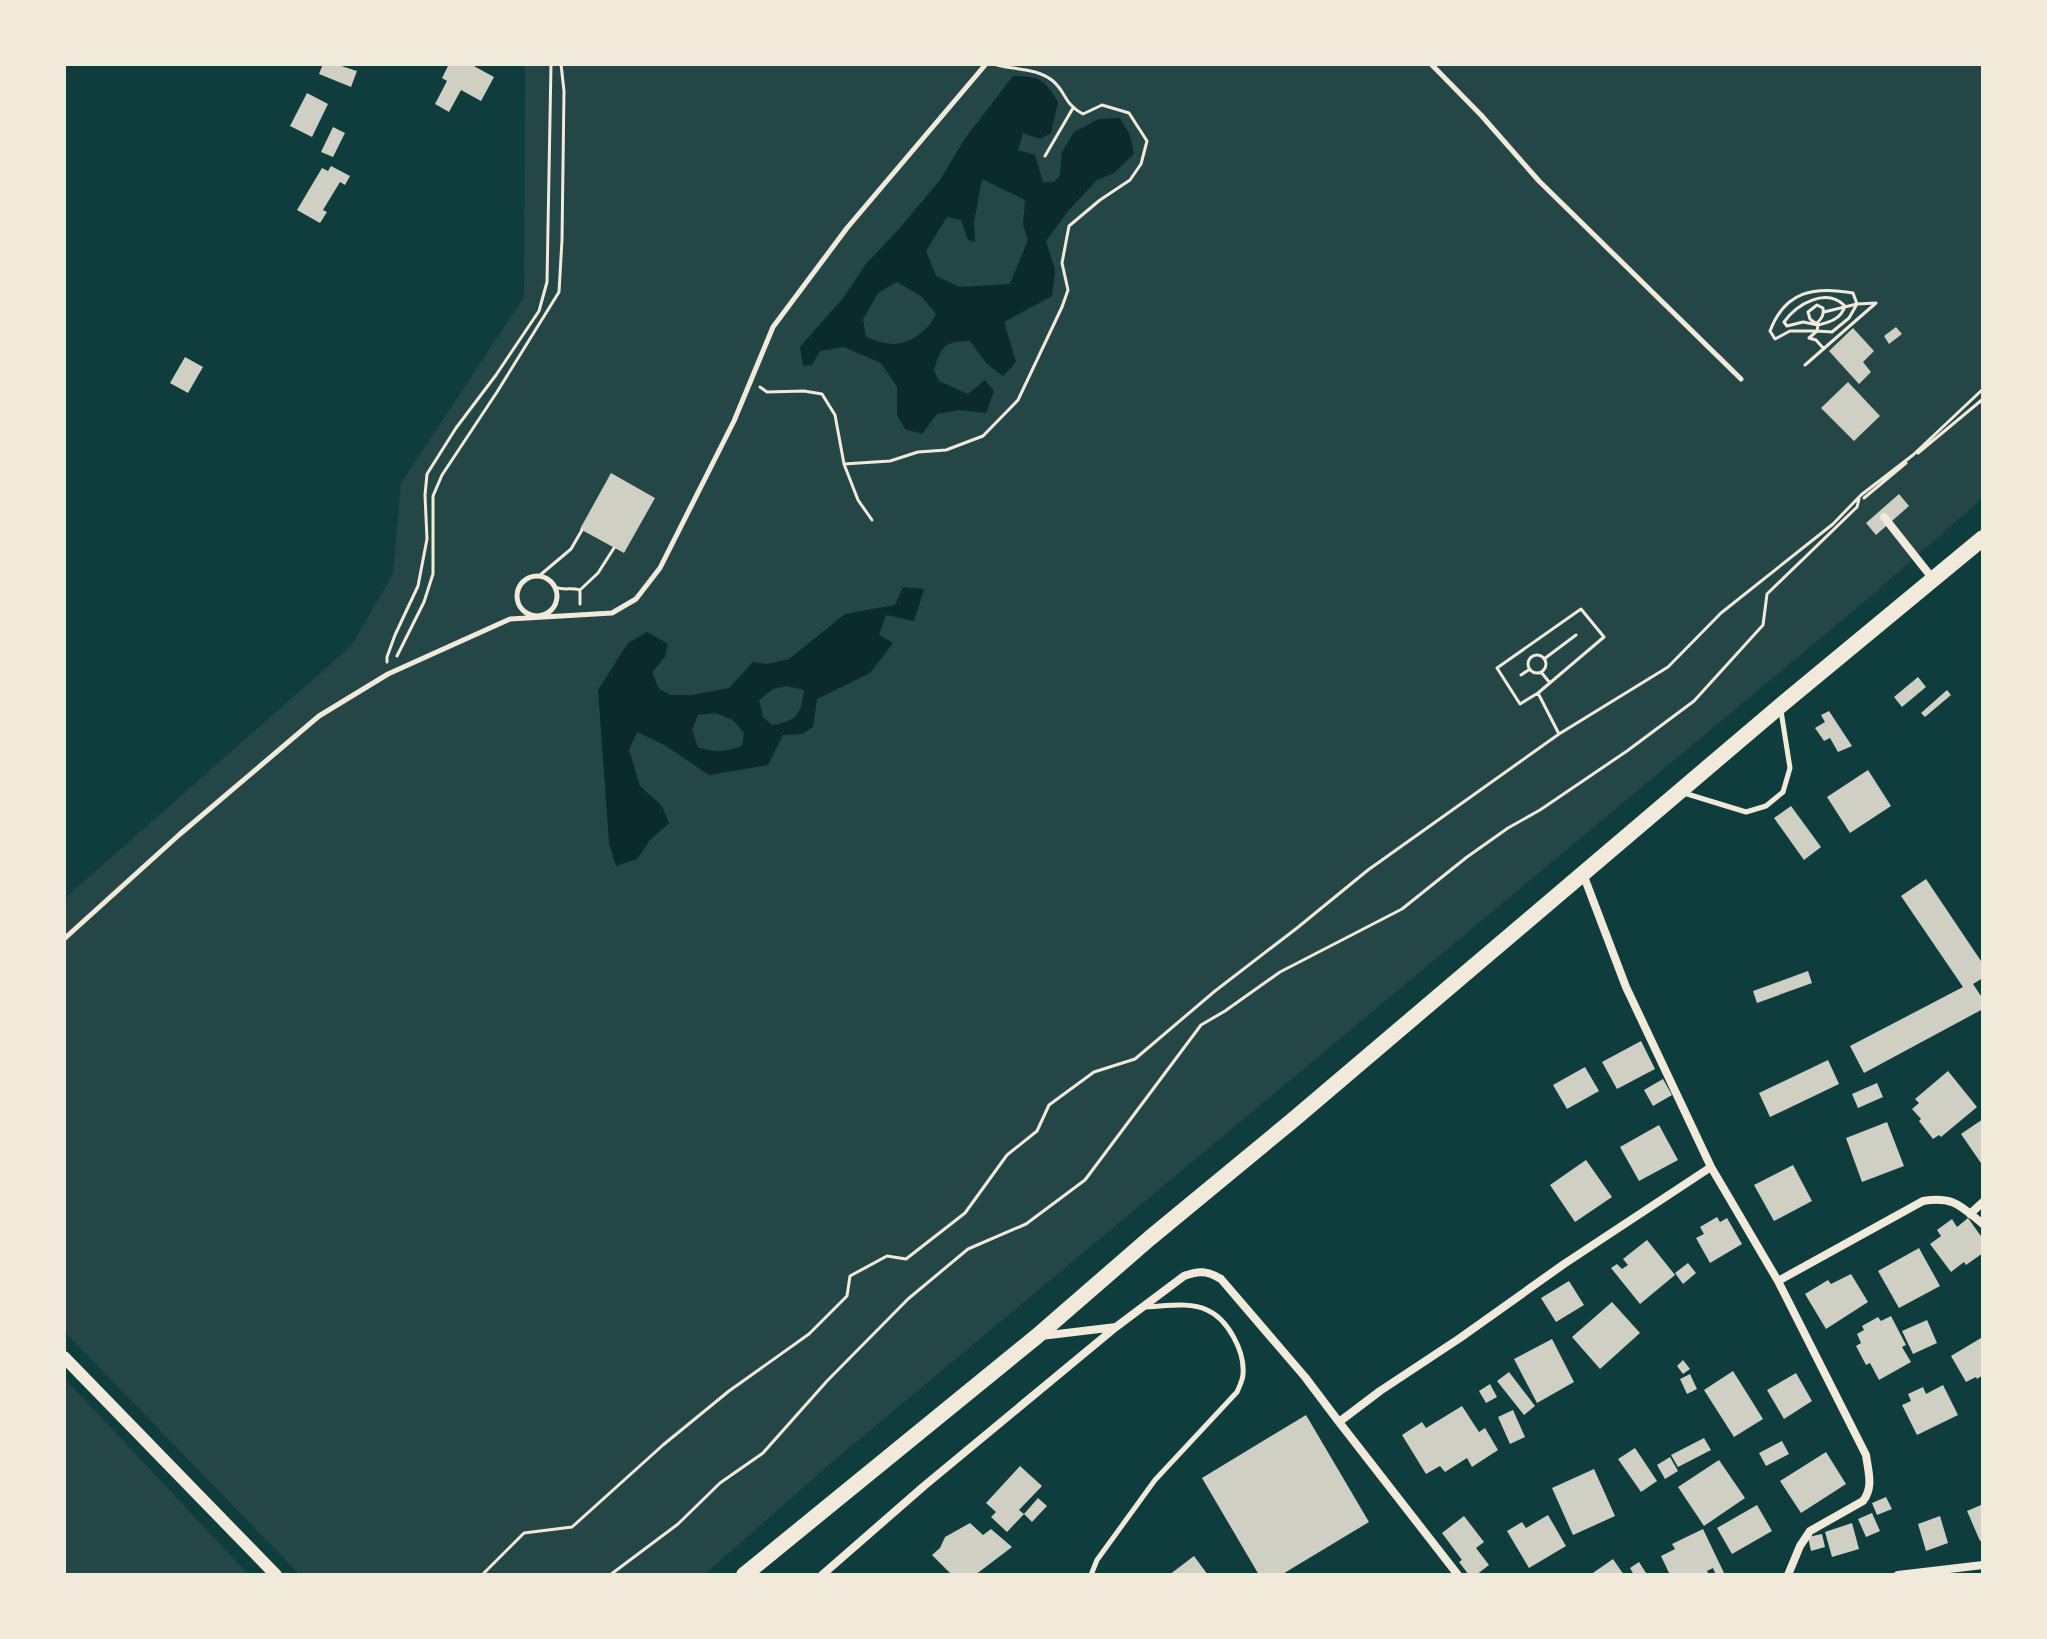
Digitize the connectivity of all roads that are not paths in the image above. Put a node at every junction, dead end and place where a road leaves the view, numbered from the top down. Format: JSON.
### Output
{"nodes":[{"id":1,"x":986,"y":64,"type":"edge"},
{"id":2,"x":1431,"y":64,"type":"edge"},
{"id":3,"x":1741,"y":379,"type":"dead end"},
{"id":4,"x":1884,"y":517,"type":"dead end"},
{"id":5,"x":1983,"y":538,"type":"edge"},
{"id":6,"x":1933,"y":579,"type":"junction"},
{"id":7,"x":539,"y":617,"type":"junction"},
{"id":8,"x":1780,"y":706,"type":"junction"},
{"id":9,"x":1679,"y":792,"type":"junction"},
{"id":10,"x":1583,"y":873,"type":"junction"},
{"id":11,"x":64,"y":939,"type":"edge"},
{"id":12,"x":1711,"y":1167,"type":"junction"},
{"id":13,"x":1983,"y":1202,"type":"edge"},
{"id":14,"x":1970,"y":1214,"type":"junction"},
{"id":15,"x":1983,"y":1224,"type":"edge"},
{"id":16,"x":1778,"y":1281,"type":"junction"},
{"id":17,"x":1142,"y":1307,"type":"junction"},
{"id":18,"x":1116,"y":1327,"type":"junction"},
{"id":19,"x":1036,"y":1337,"type":"junction"},
{"id":20,"x":64,"y":1357,"type":"edge"},
{"id":21,"x":1339,"y":1422,"type":"junction"},
{"id":22,"x":1983,"y":1565,"type":"edge"},
{"id":23,"x":276,"y":1575,"type":"edge"},
{"id":24,"x":744,"y":1575,"type":"edge"},
{"id":25,"x":822,"y":1575,"type":"edge"},
{"id":26,"x":1091,"y":1575,"type":"edge"},
{"id":27,"x":1458,"y":1575,"type":"edge"},
{"id":28,"x":1788,"y":1575,"type":"edge"},
{"id":29,"x":1898,"y":1575,"type":"edge"}],
"edges":[{"from":1,"to":7,"type":"lane"},
{"from":2,"to":3,"type":"lane"},
{"from":4,"to":6,"type":"street"},
{"from":5,"to":6,"type":"highway"},
{"from":6,"to":8,"type":"highway"},
{"from":7,"to":7,"type":"lane"},
{"from":7,"to":11,"type":"lane"},
{"from":8,"to":9,"type":"highway"},
{"from":8,"to":9,"type":"lane"},
{"from":9,"to":10,"type":"highway"},
{"from":10,"to":12,"type":"street"},
{"from":10,"to":19,"type":"highway"},
{"from":12,"to":16,"type":"street"},
{"from":12,"to":21,"type":"street"},
{"from":13,"to":14,"type":"street"},
{"from":14,"to":15,"type":"street"},
{"from":14,"to":16,"type":"street"},
{"from":16,"to":28,"type":"street"},
{"from":17,"to":18,"type":"street"},
{"from":17,"to":21,"type":"street"},
{"from":17,"to":26,"type":"lane"},
{"from":18,"to":19,"type":"street"},
{"from":18,"to":25,"type":"street"},
{"from":19,"to":24,"type":"highway"},
{"from":20,"to":23,"type":"street"},
{"from":21,"to":27,"type":"street"},
{"from":22,"to":29,"type":"street"}]}
